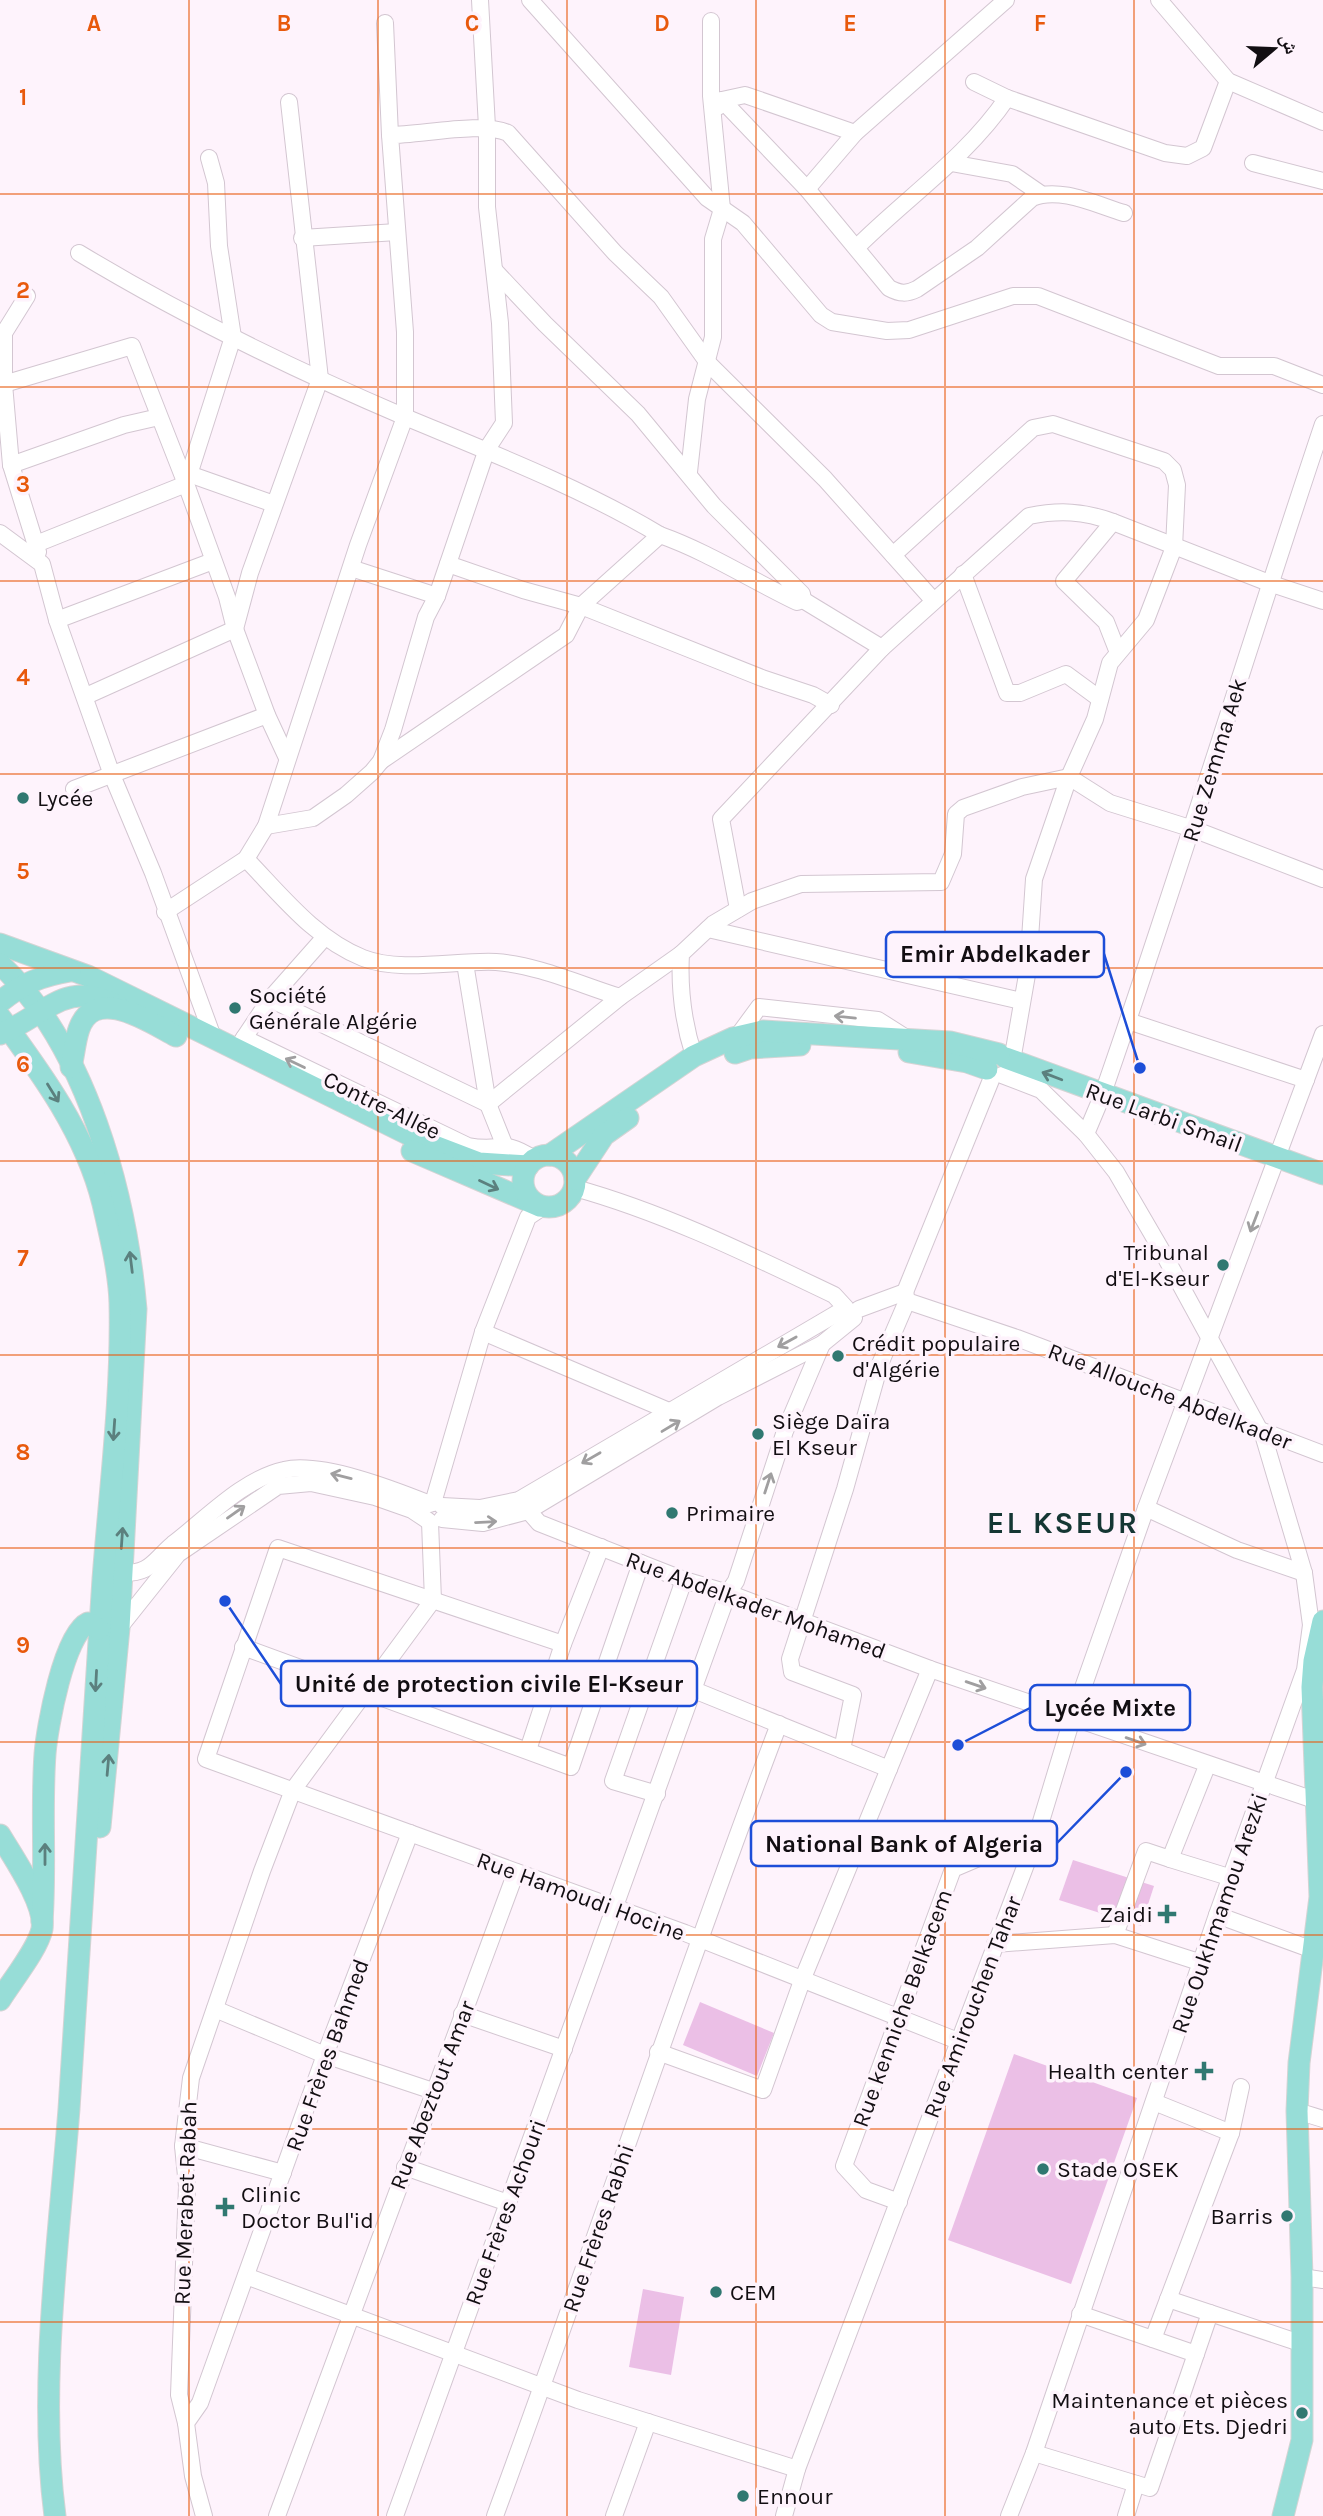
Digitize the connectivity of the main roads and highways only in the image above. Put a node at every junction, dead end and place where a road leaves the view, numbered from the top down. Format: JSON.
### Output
{"nodes":[{"id":1,"x":0,"y":944,"type":"edge"},
{"id":2,"x":0,"y":964,"type":"edge"},
{"id":3,"x":72,"y":971,"type":"junction"},
{"id":4,"x":21,"y":984,"type":"junction"},
{"id":5,"x":0,"y":1002,"type":"edge"},
{"id":6,"x":123,"y":1009,"type":"junction"},
{"id":7,"x":42,"y":1012,"type":"junction"},
{"id":8,"x":2,"y":1031,"type":"edge"},
{"id":9,"x":1001,"y":1065,"type":"junction"},
{"id":10,"x":71,"y":1067,"type":"junction"},
{"id":11,"x":537,"y":1160,"type":"junction"},
{"id":12,"x":1323,"y":1174,"type":"edge"},
{"id":13,"x":575,"y":1184,"type":"junction"},
{"id":14,"x":542,"y":1206,"type":"junction"},
{"id":15,"x":1317,"y":1623,"type":"edge"},
{"id":16,"x":109,"y":1628,"type":"junction"},
{"id":17,"x":1321,"y":1803,"type":"edge"},
{"id":18,"x":0,"y":1836,"type":"edge"},
{"id":19,"x":1322,"y":1897,"type":"edge"},
{"id":20,"x":42,"y":1922,"type":"junction"},
{"id":21,"x":0,"y":2000,"type":"edge"},
{"id":22,"x":1313,"y":2278,"type":"edge"},
{"id":23,"x":55,"y":2516,"type":"edge"},
{"id":24,"x":1283,"y":2516,"type":"edge"}],
"edges":[{"from":1,"to":3,"type":"main road"},
{"from":2,"to":4,"type":"main road"},
{"from":3,"to":4,"type":"main road"},
{"from":3,"to":11,"type":"main road"},
{"from":4,"to":5,"type":"main road"},
{"from":4,"to":7,"type":"main road"},
{"from":6,"to":7,"type":"main road"},
{"from":6,"to":10,"type":"main road"},
{"from":6,"to":14,"type":"main road","one_way":true},
{"from":7,"to":8,"type":"main road"},
{"from":7,"to":10,"type":"main road"},
{"from":8,"to":16,"type":"main road","one_way":true},
{"from":9,"to":11,"type":"main road","one_way":true},
{"from":12,"to":9,"type":"main road","name":"Rue Larbi Smail","one_way":true},
{"from":9,"to":13,"type":"main road"},
{"from":16,"to":10,"type":"main road","one_way":true},
{"from":11,"to":13,"type":"main road"},
{"from":11,"to":14,"type":"main road"},
{"from":13,"to":14,"type":"main road"},
{"from":15,"to":17,"type":"main road"},
{"from":20,"to":16,"type":"main road","one_way":true},
{"from":16,"to":23,"type":"main road"},
{"from":17,"to":19,"type":"main road"},
{"from":18,"to":20,"type":"main road"},
{"from":19,"to":22,"type":"main road"},
{"from":20,"to":21,"type":"main road"},
{"from":22,"to":24,"type":"main road"}]}
